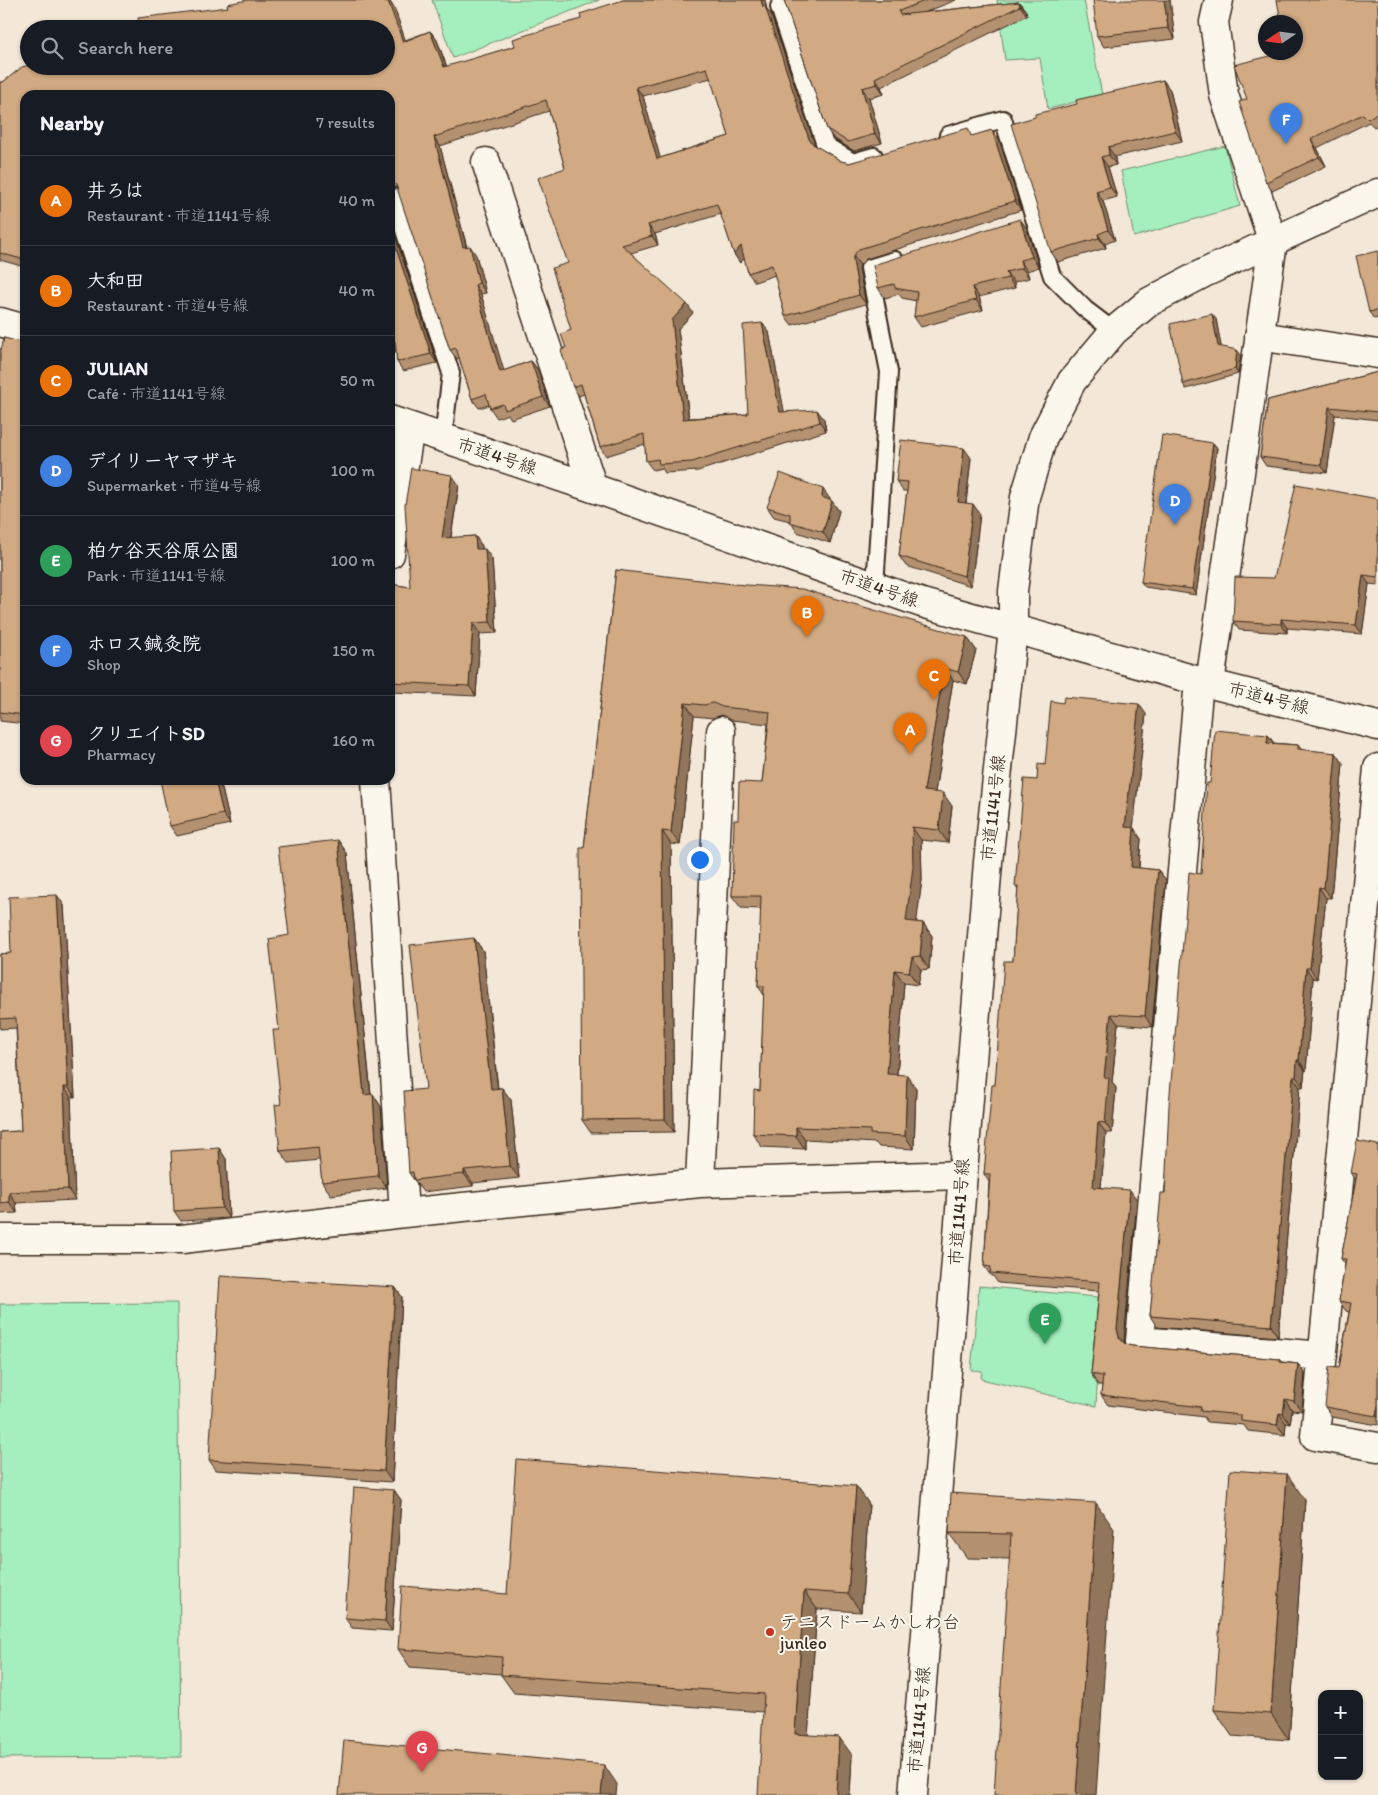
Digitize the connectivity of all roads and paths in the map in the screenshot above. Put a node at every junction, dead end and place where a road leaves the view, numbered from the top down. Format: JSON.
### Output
{"nodes":[{"id":1,"x":782,"y":0,"type":"edge"},
{"id":2,"x":1219,"y":0,"type":"edge"},
{"id":3,"x":928,"y":140,"type":"edge"},
{"id":4,"x":891,"y":151,"type":"edge"},
{"id":5,"x":486,"y":162,"type":"dead end"},
{"id":6,"x":1378,"y":193,"type":"edge"},
{"id":7,"x":395,"y":203,"type":"edge"},
{"id":8,"x":1034,"y":217,"type":"junction"},
{"id":9,"x":1015,"y":222,"type":"edge"},
{"id":10,"x":1273,"y":242,"type":"junction"},
{"id":11,"x":915,"y":254,"type":"edge"},
{"id":12,"x":0,"y":322,"type":"edge"},
{"id":13,"x":20,"y":328,"type":"edge"},
{"id":14,"x":1114,"y":331,"type":"junction"},
{"id":15,"x":1259,"y":336,"type":"junction"},
{"id":16,"x":1378,"y":354,"type":"edge"},
{"id":17,"x":400,"y":423,"type":"edge"},
{"id":18,"x":443,"y":438,"type":"junction"},
{"id":19,"x":395,"y":488,"type":"edge"},
{"id":20,"x":593,"y":488,"type":"junction"},
{"id":21,"x":874,"y":586,"type":"junction"},
{"id":22,"x":1014,"y":629,"type":"junction"},
{"id":23,"x":1204,"y":682,"type":"junction"},
{"id":24,"x":1378,"y":726,"type":"edge"},
{"id":25,"x":721,"y":731,"type":"edge"},
{"id":26,"x":1378,"y":768,"type":"edge"},
{"id":27,"x":376,"y":785,"type":"edge"},
{"id":28,"x":962,"y":1175,"type":"junction"},
{"id":29,"x":700,"y":1183,"type":"junction"},
{"id":30,"x":404,"y":1213,"type":"junction"},
{"id":31,"x":0,"y":1240,"type":"edge"},
{"id":32,"x":1323,"y":1356,"type":"junction"},
{"id":33,"x":1378,"y":1447,"type":"edge"},
{"id":34,"x":913,"y":1795,"type":"edge"}],
"edges":[{"from":1,"to":4,"type":"lane"},
{"from":2,"to":10,"type":"street"},
{"from":3,"to":8,"type":"lane"},
{"from":5,"to":20,"type":"street"},
{"from":6,"to":10,"type":"street","name":"市道1141号線"},
{"from":7,"to":18,"type":"lane"},
{"from":8,"to":9,"type":"lane"},
{"from":8,"to":14,"type":"lane"},
{"from":10,"to":14,"type":"street","name":"市道1141号線"},
{"from":10,"to":15,"type":"street"},
{"from":11,"to":21,"type":"lane"},
{"from":12,"to":13,"type":"street"},
{"from":14,"to":22,"type":"street","name":"市道1141号線"},
{"from":15,"to":16,"type":"street"},
{"from":15,"to":23,"type":"street"},
{"from":17,"to":18,"type":"street","name":"市道4号線"},
{"from":17,"to":19,"type":"street"},
{"from":18,"to":20,"type":"street","name":"市道4号線"},
{"from":20,"to":21,"type":"street","name":"市道4号線"},
{"from":21,"to":22,"type":"street","name":"市道4号線"},
{"from":22,"to":23,"type":"street","name":"市道4号線"},
{"from":22,"to":28,"type":"street","name":"市道1141号線"},
{"from":23,"to":24,"type":"street","name":"市道4号線"},
{"from":23,"to":32,"type":"street"},
{"from":25,"to":29,"type":"street"},
{"from":26,"to":32,"type":"street"},
{"from":27,"to":30,"type":"street"},
{"from":28,"to":29,"type":"street"},
{"from":28,"to":34,"type":"street","name":"市道1141号線"},
{"from":29,"to":30,"type":"street"},
{"from":30,"to":31,"type":"street"},
{"from":32,"to":33,"type":"street"}]}
